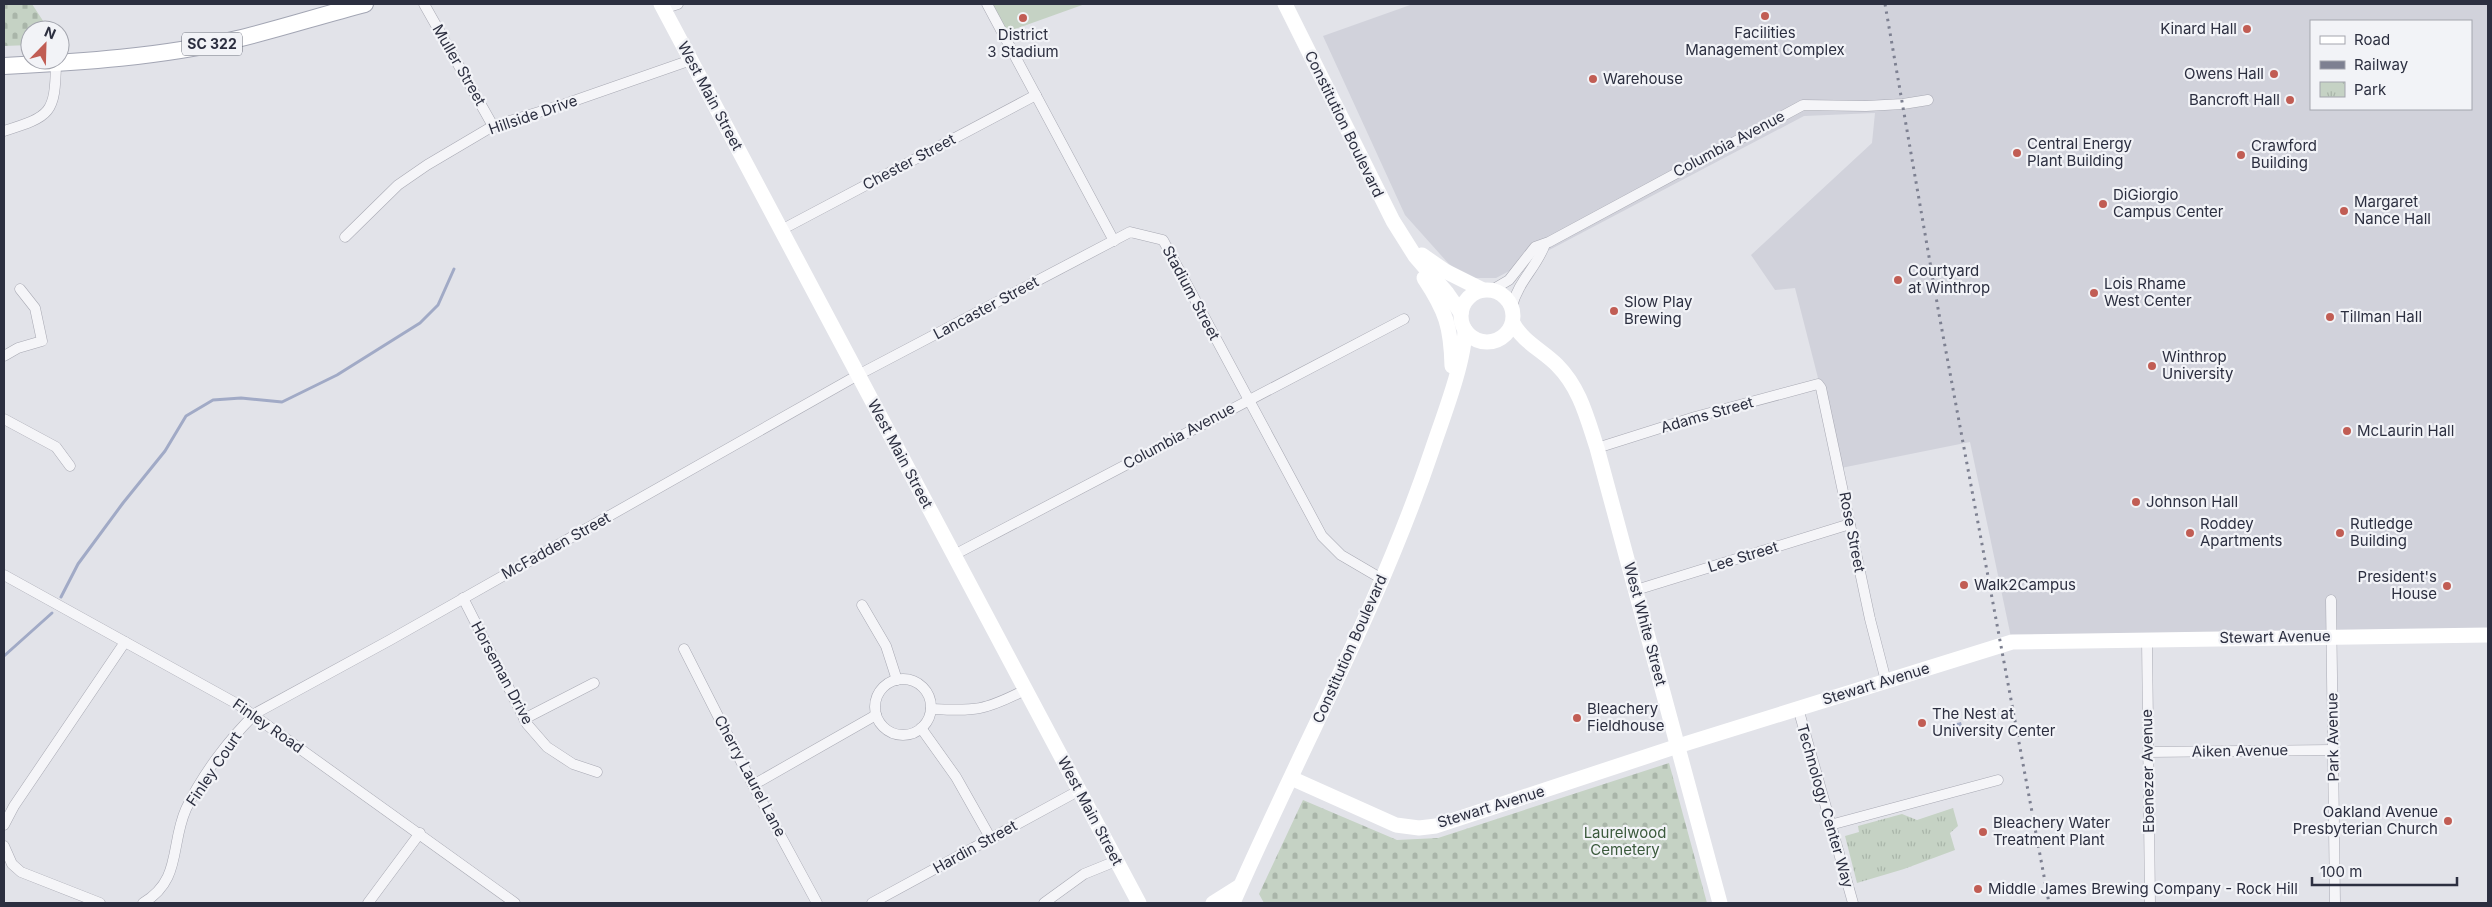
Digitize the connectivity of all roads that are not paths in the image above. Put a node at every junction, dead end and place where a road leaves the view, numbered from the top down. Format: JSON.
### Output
{"nodes":[{"id":1,"x":365,"y":4,"type":"edge"},
{"id":2,"x":424,"y":4,"type":"edge"},
{"id":3,"x":678,"y":4,"type":"edge"},
{"id":4,"x":987,"y":4,"type":"edge"},
{"id":5,"x":1285,"y":4,"type":"edge"},
{"id":6,"x":662,"y":6,"type":"edge"},
{"id":7,"x":691,"y":60,"type":"junction"},
{"id":8,"x":70,"y":62,"type":"edge"},
{"id":9,"x":20,"y":65,"type":"edge"},
{"id":10,"x":4,"y":66,"type":"edge"},
{"id":11,"x":55,"y":70,"type":"edge"},
{"id":12,"x":1036,"y":95,"type":"junction"},
{"id":13,"x":1928,"y":100,"type":"dead end"},
{"id":14,"x":493,"y":126,"type":"junction"},
{"id":15,"x":4,"y":131,"type":"edge"},
{"id":16,"x":783,"y":229,"type":"junction"},
{"id":17,"x":346,"y":237,"type":"dead end"},
{"id":18,"x":1114,"y":241,"type":"junction"},
{"id":19,"x":1406,"y":242,"type":"junction"},
{"id":20,"x":1546,"y":244,"type":"junction"},
{"id":21,"x":1415,"y":256,"type":"junction"},
{"id":22,"x":20,"y":289,"type":"dead end"},
{"id":23,"x":1487,"y":290,"type":"junction"},
{"id":24,"x":1512,"y":306,"type":"junction"},
{"id":25,"x":1461,"y":313,"type":"junction"},
{"id":26,"x":1404,"y":319,"type":"dead end"},
{"id":27,"x":1513,"y":323,"type":"junction"},
{"id":28,"x":1464,"y":330,"type":"junction"},
{"id":29,"x":1493,"y":341,"type":"junction"},
{"id":30,"x":4,"y":356,"type":"edge"},
{"id":31,"x":1548,"y":356,"type":"junction"},
{"id":32,"x":858,"y":375,"type":"junction"},
{"id":33,"x":1818,"y":384,"type":"joint"},
{"id":34,"x":1452,"y":386,"type":"junction"},
{"id":35,"x":1249,"y":399,"type":"junction"},
{"id":36,"x":4,"y":419,"type":"edge"},
{"id":37,"x":1597,"y":448,"type":"junction"},
{"id":38,"x":70,"y":466,"type":"dead end"},
{"id":39,"x":1850,"y":524,"type":"junction"},
{"id":40,"x":954,"y":555,"type":"junction"},
{"id":41,"x":4,"y":575,"type":"edge"},
{"id":42,"x":1382,"y":579,"type":"junction"},
{"id":43,"x":1636,"y":590,"type":"junction"},
{"id":44,"x":463,"y":598,"type":"junction"},
{"id":45,"x":2332,"y":600,"type":"dead end"},
{"id":46,"x":862,"y":605,"type":"dead end"},
{"id":47,"x":2488,"y":635,"type":"edge"},
{"id":48,"x":2332,"y":636,"type":"junction"},
{"id":49,"x":2147,"y":639,"type":"junction"},
{"id":50,"x":125,"y":642,"type":"junction"},
{"id":51,"x":684,"y":649,"type":"dead end"},
{"id":52,"x":897,"y":680,"type":"junction"},
{"id":53,"x":1886,"y":681,"type":"junction"},
{"id":54,"x":594,"y":683,"type":"dead end"},
{"id":55,"x":1025,"y":690,"type":"junction"},
{"id":56,"x":1798,"y":708,"type":"junction"},
{"id":57,"x":931,"y":709,"type":"junction"},
{"id":58,"x":254,"y":715,"type":"junction"},
{"id":59,"x":876,"y":715,"type":"junction"},
{"id":60,"x":524,"y":718,"type":"junction"},
{"id":61,"x":921,"y":728,"type":"junction"},
{"id":62,"x":1678,"y":746,"type":"junction"},
{"id":63,"x":2333,"y":750,"type":"junction"},
{"id":64,"x":2148,"y":752,"type":"junction"},
{"id":65,"x":597,"y":772,"type":"dead end"},
{"id":66,"x":1290,"y":778,"type":"junction"},
{"id":67,"x":1998,"y":780,"type":"dead end"},
{"id":68,"x":753,"y":785,"type":"junction"},
{"id":69,"x":1078,"y":791,"type":"junction"},
{"id":70,"x":4,"y":824,"type":"edge"},
{"id":71,"x":1830,"y":825,"type":"junction"},
{"id":72,"x":420,"y":833,"type":"junction"},
{"id":73,"x":991,"y":839,"type":"junction"},
{"id":74,"x":4,"y":846,"type":"edge"},
{"id":75,"x":1116,"y":861,"type":"junction"},
{"id":76,"x":1240,"y":886,"type":"junction"},
{"id":77,"x":100,"y":903,"type":"edge"},
{"id":78,"x":143,"y":903,"type":"edge"},
{"id":79,"x":368,"y":903,"type":"edge"},
{"id":80,"x":515,"y":903,"type":"edge"},
{"id":81,"x":817,"y":903,"type":"edge"},
{"id":82,"x":872,"y":903,"type":"edge"},
{"id":83,"x":1044,"y":903,"type":"edge"},
{"id":84,"x":1139,"y":903,"type":"edge"},
{"id":85,"x":1213,"y":903,"type":"edge"},
{"id":86,"x":1232,"y":903,"type":"edge"},
{"id":87,"x":1720,"y":903,"type":"edge"},
{"id":88,"x":1853,"y":903,"type":"edge"},
{"id":89,"x":2150,"y":903,"type":"edge"},
{"id":90,"x":2335,"y":903,"type":"edge"}],
"edges":[{"from":1,"to":8,"type":"main road","number":"SC 322"},
{"from":2,"to":14,"type":"street","name":"Muller Street"},
{"from":3,"to":6,"type":"street"},
{"from":4,"to":12,"type":"street"},
{"from":5,"to":19,"type":"street","name":"Constitution Boulevard"},
{"from":6,"to":7,"type":"street","name":"West Main Street"},
{"from":7,"to":14,"type":"street","name":"Hillside Drive"},
{"from":7,"to":16,"type":"street","name":"West Main Street"},
{"from":9,"to":10,"type":"main road","number":"SC 322"},
{"from":11,"to":15,"type":"street"},
{"from":12,"to":16,"type":"street","name":"Chester Street"},
{"from":12,"to":18,"type":"street"},
{"from":13,"to":20,"type":"street","name":"Columbia Avenue"},
{"from":14,"to":17,"type":"street","name":"Hillside Drive"},
{"from":16,"to":32,"type":"street","name":"West Main Street"},
{"from":18,"to":32,"type":"street","name":"Lancaster Street"},
{"from":18,"to":35,"type":"street","name":"Stadium Street"},
{"from":19,"to":21,"type":"street","name":"Constitution Boulevard"},
{"from":19,"to":23,"type":"street","name":"Constitution Boulevard"},
{"from":20,"to":23,"type":"street","name":"Columbia Avenue"},
{"from":20,"to":24,"type":"street","name":"Columbia Avenue"},
{"from":21,"to":25,"type":"street","name":"Constitution Boulevard"},
{"from":21,"to":34,"type":"street"},
{"from":22,"to":30,"type":"street"},
{"from":23,"to":24,"type":"street","name":"Constitution Boulevard"},
{"from":23,"to":25,"type":"street"},
{"from":24,"to":27,"type":"street"},
{"from":25,"to":28,"type":"street","name":"Constitution Boulevard"},
{"from":26,"to":35,"type":"street","name":"Columbia Avenue"},
{"from":27,"to":29,"type":"street","name":"Constitution Boulevard"},
{"from":27,"to":31,"type":"street","name":"West White Street"},
{"from":28,"to":29,"type":"street"},
{"from":28,"to":34,"type":"street","name":"Constitution Boulevard"},
{"from":29,"to":31,"type":"street","name":"West White Street"},
{"from":29,"to":34,"type":"street","name":"Constitution Boulevard"},
{"from":31,"to":37,"type":"street","name":"West White Street"},
{"from":32,"to":40,"type":"street","name":"West Main Street"},
{"from":32,"to":44,"type":"street","name":"McFadden Street"},
{"from":33,"to":37,"type":"street","name":"Adams Street"},
{"from":33,"to":39,"type":"street","name":"Rose Street"},
{"from":34,"to":42,"type":"street","name":"Constitution Boulevard"},
{"from":35,"to":40,"type":"street","name":"Columbia Avenue"},
{"from":35,"to":42,"type":"street","name":"Stadium Street"},
{"from":36,"to":38,"type":"street"},
{"from":37,"to":43,"type":"street","name":"West White Street"},
{"from":39,"to":43,"type":"street","name":"Lee Street"},
{"from":39,"to":53,"type":"street","name":"Rose Street"},
{"from":40,"to":55,"type":"street","name":"West Main Street"},
{"from":41,"to":50,"type":"street","name":"Finley Road"},
{"from":42,"to":66,"type":"street","name":"Constitution Boulevard"},
{"from":43,"to":62,"type":"street","name":"West White Street"},
{"from":44,"to":58,"type":"street","name":"McFadden Street"},
{"from":44,"to":60,"type":"street","name":"Horseman Drive"},
{"from":45,"to":48,"type":"street","name":"Park Avenue"},
{"from":46,"to":52,"type":"street"},
{"from":47,"to":48,"type":"street","name":"Stewart Avenue"},
{"from":48,"to":49,"type":"street","name":"Stewart Avenue"},
{"from":48,"to":63,"type":"street","name":"Park Avenue"},
{"from":49,"to":53,"type":"street","name":"Stewart Avenue"},
{"from":49,"to":64,"type":"street","name":"Ebenezer Avenue"},
{"from":50,"to":58,"type":"street","name":"Finley Road"},
{"from":50,"to":70,"type":"street"},
{"from":51,"to":68,"type":"street","name":"Cherry Laurel Lane"},
{"from":52,"to":57,"type":"street"},
{"from":52,"to":59,"type":"street"},
{"from":53,"to":56,"type":"street","name":"Stewart Avenue"},
{"from":54,"to":60,"type":"street"},
{"from":55,"to":57,"type":"street"},
{"from":55,"to":69,"type":"street","name":"West Main Street"},
{"from":56,"to":62,"type":"street","name":"Stewart Avenue"},
{"from":56,"to":71,"type":"street","name":"Technology Center Way"},
{"from":57,"to":61,"type":"street"},
{"from":58,"to":72,"type":"street","name":"Finley Road"},
{"from":58,"to":78,"type":"street","name":"Finley Court"},
{"from":59,"to":61,"type":"street"},
{"from":59,"to":68,"type":"street"},
{"from":60,"to":65,"type":"street","name":"Horseman Drive"},
{"from":61,"to":73,"type":"street"},
{"from":62,"to":66,"type":"street","name":"Stewart Avenue"},
{"from":62,"to":87,"type":"street","name":"West White Street"},
{"from":63,"to":64,"type":"street","name":"Aiken Avenue"},
{"from":63,"to":90,"type":"street","name":"Park Avenue"},
{"from":64,"to":89,"type":"street","name":"Ebenezer Avenue"},
{"from":66,"to":76,"type":"street","name":"Constitution Boulevard"},
{"from":67,"to":71,"type":"street"},
{"from":68,"to":81,"type":"street","name":"Cherry Laurel Lane"},
{"from":69,"to":73,"type":"street","name":"Hardin Street"},
{"from":69,"to":75,"type":"street","name":"West Main Street"},
{"from":71,"to":88,"type":"street","name":"Technology Center Way"},
{"from":72,"to":79,"type":"street"},
{"from":72,"to":80,"type":"street","name":"Finley Road"},
{"from":73,"to":82,"type":"street","name":"Hardin Street"},
{"from":74,"to":77,"type":"street"},
{"from":75,"to":83,"type":"street"},
{"from":75,"to":84,"type":"street","name":"West Main Street"},
{"from":76,"to":85,"type":"street"},
{"from":76,"to":86,"type":"street","name":"Constitution Boulevard"}]}
